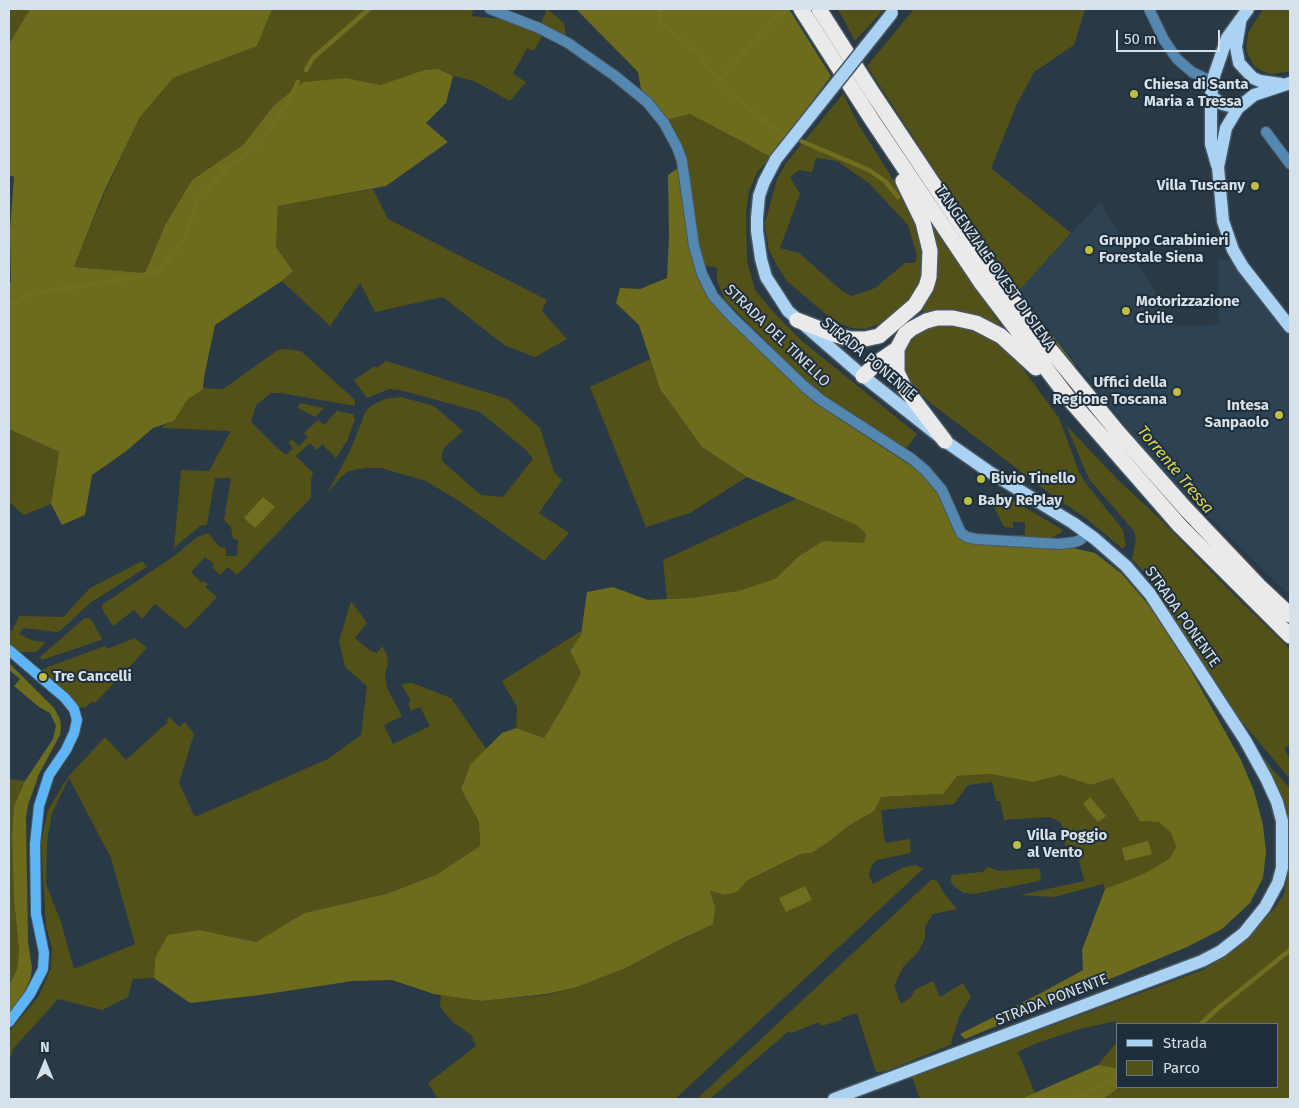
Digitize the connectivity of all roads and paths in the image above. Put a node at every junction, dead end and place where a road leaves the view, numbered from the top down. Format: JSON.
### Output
{"nodes":[{"id":1,"x":490,"y":9,"type":"edge"},
{"id":2,"x":802,"y":9,"type":"edge"},
{"id":3,"x":820,"y":9,"type":"edge"},
{"id":4,"x":1149,"y":9,"type":"edge"},
{"id":5,"x":1248,"y":9,"type":"edge"},
{"id":6,"x":894,"y":11,"type":"edge"},
{"id":7,"x":1240,"y":21,"type":"junction"},
{"id":8,"x":1212,"y":82,"type":"junction"},
{"id":9,"x":1289,"y":84,"type":"edge"},
{"id":10,"x":1211,"y":96,"type":"junction"},
{"id":11,"x":1238,"y":108,"type":"junction"},
{"id":12,"x":872,"y":120,"type":"junction"},
{"id":13,"x":1266,"y":132,"type":"dead end"},
{"id":14,"x":1290,"y":164,"type":"edge"},
{"id":15,"x":1218,"y":167,"type":"junction"},
{"id":16,"x":797,"y":320,"type":"junction"},
{"id":17,"x":1290,"y":328,"type":"edge"},
{"id":18,"x":879,"y":336,"type":"junction"},
{"id":19,"x":897,"y":349,"type":"junction"},
{"id":20,"x":863,"y":376,"type":"junction"},
{"id":21,"x":1070,"y":400,"type":"junction"},
{"id":22,"x":945,"y":441,"type":"junction"},
{"id":23,"x":1087,"y":533,"type":"junction"},
{"id":24,"x":1290,"y":615,"type":"edge"},
{"id":25,"x":1290,"y":636,"type":"edge"},
{"id":26,"x":9,"y":650,"type":"edge"},
{"id":27,"x":9,"y":1022,"type":"edge"},
{"id":28,"x":834,"y":1099,"type":"edge"}],
"edges":[{"from":1,"to":23,"type":"street","name":"STRADA DEL TINELLO"},
{"from":2,"to":12,"type":"highway","name":"TANGENZIALE OVEST DI SIENA"},
{"from":3,"to":24,"type":"highway","name":"TANGENZIALE OVEST DI SIENA"},
{"from":4,"to":8,"type":"street"},
{"from":5,"to":7,"type":"main road"},
{"from":6,"to":16,"type":"main road","name":"STRADA PONENTE","bridge":true},
{"from":7,"to":8,"type":"main road"},
{"from":7,"to":9,"type":"main road"},
{"from":8,"to":10,"type":"main road"},
{"from":9,"to":11,"type":"main road"},
{"from":10,"to":11,"type":"main road"},
{"from":10,"to":15,"type":"main road"},
{"from":11,"to":15,"type":"main road"},
{"from":12,"to":18,"type":"highway"},
{"from":12,"to":21,"type":"highway","name":"TANGENZIALE OVEST DI SIENA"},
{"from":13,"to":14,"type":"street"},
{"from":15,"to":17,"type":"main road"},
{"from":16,"to":18,"type":"highway"},
{"from":16,"to":20,"type":"main road","name":"STRADA PONENTE"},
{"from":18,"to":20,"type":"highway"},
{"from":19,"to":20,"type":"highway"},
{"from":19,"to":21,"type":"highway"},
{"from":19,"to":22,"type":"highway"},
{"from":20,"to":22,"type":"main road","name":"STRADA PONENTE"},
{"from":21,"to":25,"type":"highway","name":"TANGENZIALE OVEST DI SIENA"},
{"from":22,"to":23,"type":"main road","name":"STRADA PONENTE"},
{"from":23,"to":28,"type":"main road","name":"STRADA PONENTE"},
{"from":26,"to":27,"type":"street"}]}
